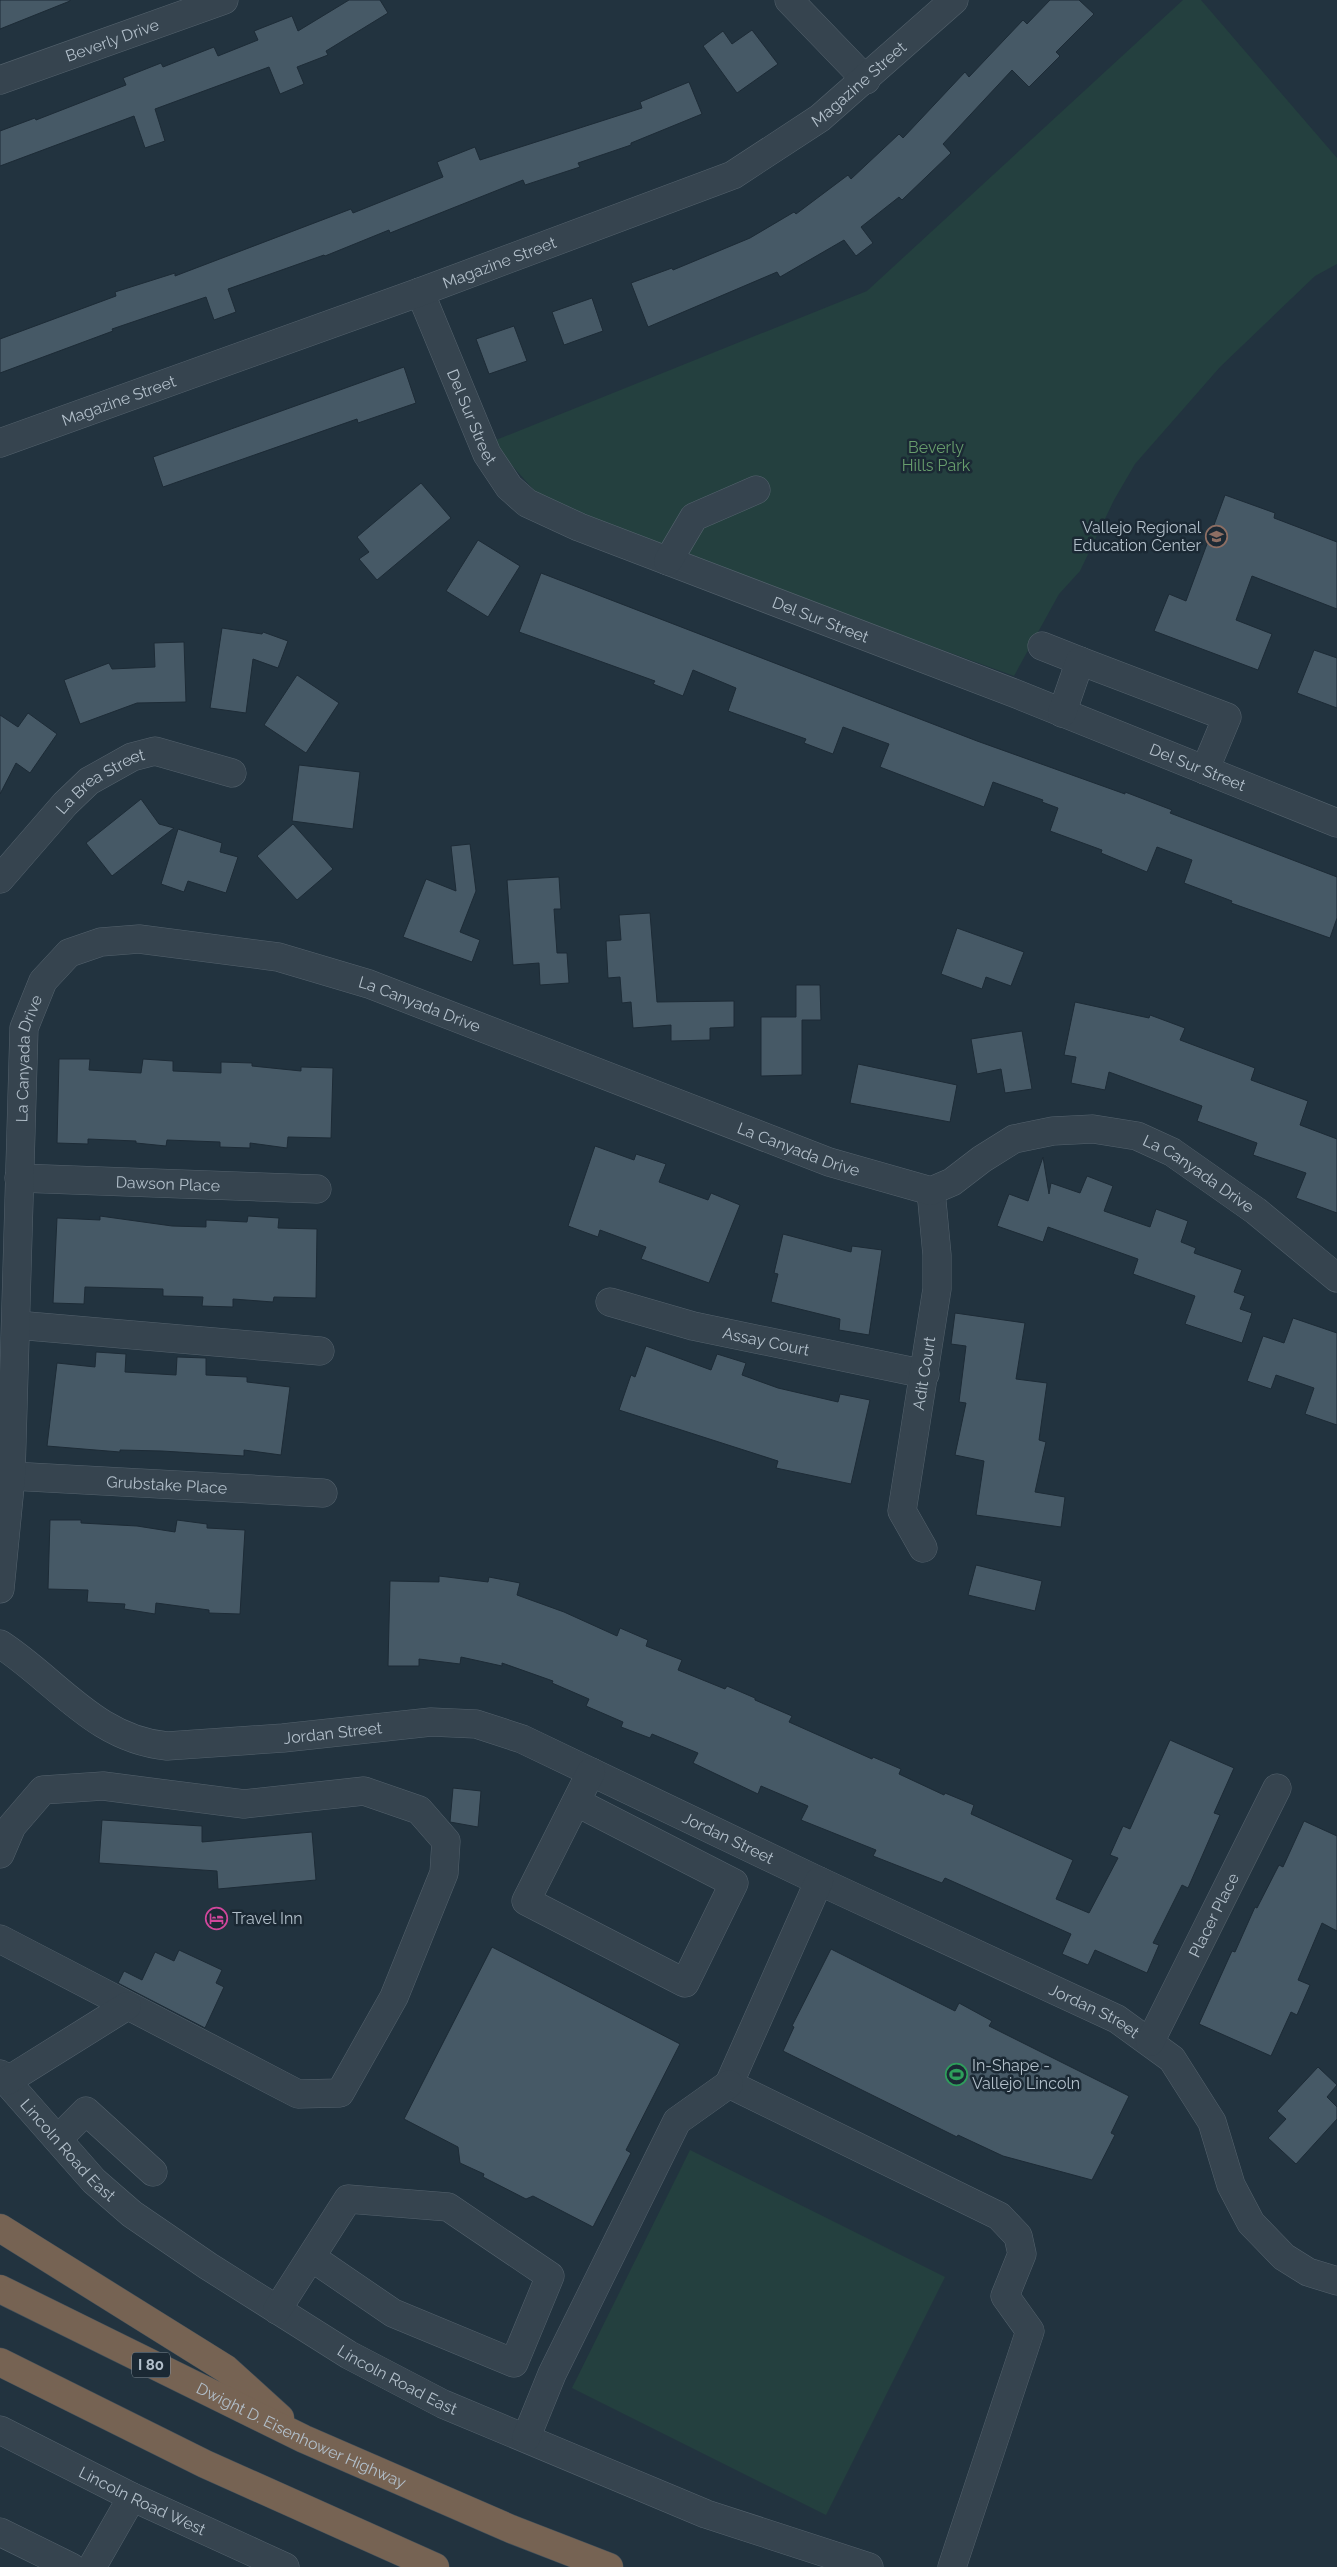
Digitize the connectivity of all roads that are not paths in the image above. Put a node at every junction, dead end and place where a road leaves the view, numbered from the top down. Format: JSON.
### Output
{"nodes":[{"id":1,"x":224,"y":0,"type":"edge"},
{"id":2,"x":789,"y":0,"type":"edge"},
{"id":3,"x":954,"y":0,"type":"edge"},
{"id":4,"x":0,"y":80,"type":"edge"},
{"id":5,"x":866,"y":80,"type":"junction"},
{"id":6,"x":420,"y":292,"type":"junction"},
{"id":7,"x":0,"y":443,"type":"edge"},
{"id":8,"x":756,"y":490,"type":"dead end"},
{"id":9,"x":668,"y":561,"type":"junction"},
{"id":10,"x":1042,"y":646,"type":"dead end"},
{"id":11,"x":1080,"y":661,"type":"junction"},
{"id":12,"x":1062,"y":713,"type":"junction"},
{"id":13,"x":1205,"y":770,"type":"junction"},
{"id":14,"x":232,"y":774,"type":"dead end"},
{"id":15,"x":1337,"y":823,"type":"edge"},
{"id":16,"x":0,"y":879,"type":"edge"},
{"id":17,"x":19,"y":1178,"type":"junction"},
{"id":18,"x":317,"y":1190,"type":"dead end"},
{"id":19,"x":931,"y":1190,"type":"junction"},
{"id":20,"x":1337,"y":1278,"type":"edge"},
{"id":21,"x":610,"y":1302,"type":"dead end"},
{"id":22,"x":16,"y":1325,"type":"junction"},
{"id":23,"x":320,"y":1351,"type":"dead end"},
{"id":24,"x":925,"y":1374,"type":"junction"},
{"id":25,"x":11,"y":1476,"type":"junction"},
{"id":26,"x":323,"y":1492,"type":"dead end"},
{"id":27,"x":923,"y":1548,"type":"dead end"},
{"id":28,"x":0,"y":1589,"type":"edge"},
{"id":29,"x":0,"y":1644,"type":"edge"},
{"id":30,"x":591,"y":1772,"type":"junction"},
{"id":31,"x":1277,"y":1788,"type":"dead end"},
{"id":32,"x":576,"y":1802,"type":"junction"},
{"id":33,"x":0,"y":1854,"type":"edge"},
{"id":34,"x":819,"y":1881,"type":"junction"},
{"id":35,"x":0,"y":1939,"type":"edge"},
{"id":36,"x":127,"y":2006,"type":"junction"},
{"id":37,"x":1150,"y":2042,"type":"junction"},
{"id":38,"x":4,"y":2078,"type":"edge"},
{"id":39,"x":729,"y":2084,"type":"junction"},
{"id":40,"x":58,"y":2139,"type":"junction"},
{"id":41,"x":153,"y":2172,"type":"dead end"},
{"id":42,"x":0,"y":2228,"type":"edge"},
{"id":43,"x":311,"y":2257,"type":"junction"},
{"id":44,"x":1337,"y":2281,"type":"edge"},
{"id":45,"x":0,"y":2289,"type":"edge"},
{"id":46,"x":277,"y":2310,"type":"junction"},
{"id":47,"x":0,"y":2362,"type":"edge"},
{"id":48,"x":0,"y":2430,"type":"edge"},
{"id":49,"x":304,"y":2438,"type":"junction"},
{"id":50,"x":526,"y":2438,"type":"junction"},
{"id":51,"x":132,"y":2497,"type":"junction"},
{"id":52,"x":0,"y":2532,"type":"edge"},
{"id":53,"x":71,"y":2567,"type":"edge"},
{"id":54,"x":92,"y":2567,"type":"edge"},
{"id":55,"x":285,"y":2567,"type":"edge"},
{"id":56,"x":435,"y":2567,"type":"edge"},
{"id":57,"x":609,"y":2567,"type":"edge"},
{"id":58,"x":868,"y":2567,"type":"edge"},
{"id":59,"x":952,"y":2567,"type":"edge"}],
"edges":[{"from":1,"to":4,"type":"street","name":"Beverly Drive"},
{"from":2,"to":5,"type":"street"},
{"from":3,"to":5,"type":"street","name":"Magazine Street"},
{"from":5,"to":6,"type":"street","name":"Magazine Street"},
{"from":6,"to":7,"type":"street","name":"Magazine Street"},
{"from":6,"to":9,"type":"street","name":"Del Sur Street"},
{"from":8,"to":9,"type":"street"},
{"from":9,"to":12,"type":"street","name":"Del Sur Street"},
{"from":10,"to":11,"type":"street"},
{"from":11,"to":12,"type":"street"},
{"from":11,"to":13,"type":"street"},
{"from":12,"to":13,"type":"street","name":"Del Sur Street"},
{"from":13,"to":15,"type":"street","name":"Del Sur Street"},
{"from":14,"to":16,"type":"street","name":"La Brea Street"},
{"from":17,"to":18,"type":"street","name":"Dawson Place"},
{"from":17,"to":19,"type":"street","name":"La Canyada Drive"},
{"from":17,"to":22,"type":"street","name":"La Canyada Drive"},
{"from":19,"to":20,"type":"street","name":"La Canyada Drive"},
{"from":19,"to":24,"type":"street","name":"Adit Court"},
{"from":21,"to":24,"type":"street","name":"Assay Court"},
{"from":22,"to":23,"type":"street"},
{"from":22,"to":25,"type":"street","name":"La Canyada Drive"},
{"from":24,"to":27,"type":"street","name":"Adit Court"},
{"from":25,"to":26,"type":"street","name":"Grubstake Place"},
{"from":25,"to":28,"type":"street","name":"La Canyada Drive"},
{"from":29,"to":30,"type":"street","name":"Jordan Street"},
{"from":30,"to":32,"type":"street"},
{"from":30,"to":34,"type":"street","name":"Jordan Street"},
{"from":31,"to":37,"type":"street","name":"Placer Place"},
{"from":32,"to":32,"type":"street"},
{"from":33,"to":36,"type":"street"},
{"from":34,"to":37,"type":"street","name":"Jordan Street"},
{"from":34,"to":39,"type":"street"},
{"from":35,"to":36,"type":"street"},
{"from":36,"to":38,"type":"street"},
{"from":37,"to":44,"type":"street","name":"Jordan Street"},
{"from":38,"to":40,"type":"street","name":"Lincoln Road East"},
{"from":39,"to":50,"type":"street"},
{"from":39,"to":59,"type":"street"},
{"from":40,"to":41,"type":"street"},
{"from":40,"to":46,"type":"street","name":"Lincoln Road East"},
{"from":42,"to":49,"type":"highway"},
{"from":43,"to":43,"type":"street"},
{"from":43,"to":46,"type":"street"},
{"from":45,"to":49,"type":"highway","name":"Dwight D. Eisenhower Highway","number":"I 80"},
{"from":46,"to":50,"type":"street","name":"Lincoln Road East"},
{"from":47,"to":56,"type":"highway"},
{"from":48,"to":51,"type":"street","name":"Lincoln Road West"},
{"from":49,"to":57,"type":"highway","name":"Dwight D. Eisenhower Highway","number":"I 80"},
{"from":50,"to":58,"type":"street","name":"Lincoln Road East"},
{"from":51,"to":54,"type":"street"},
{"from":51,"to":55,"type":"street","name":"Lincoln Road West"},
{"from":52,"to":53,"type":"street"}]}
